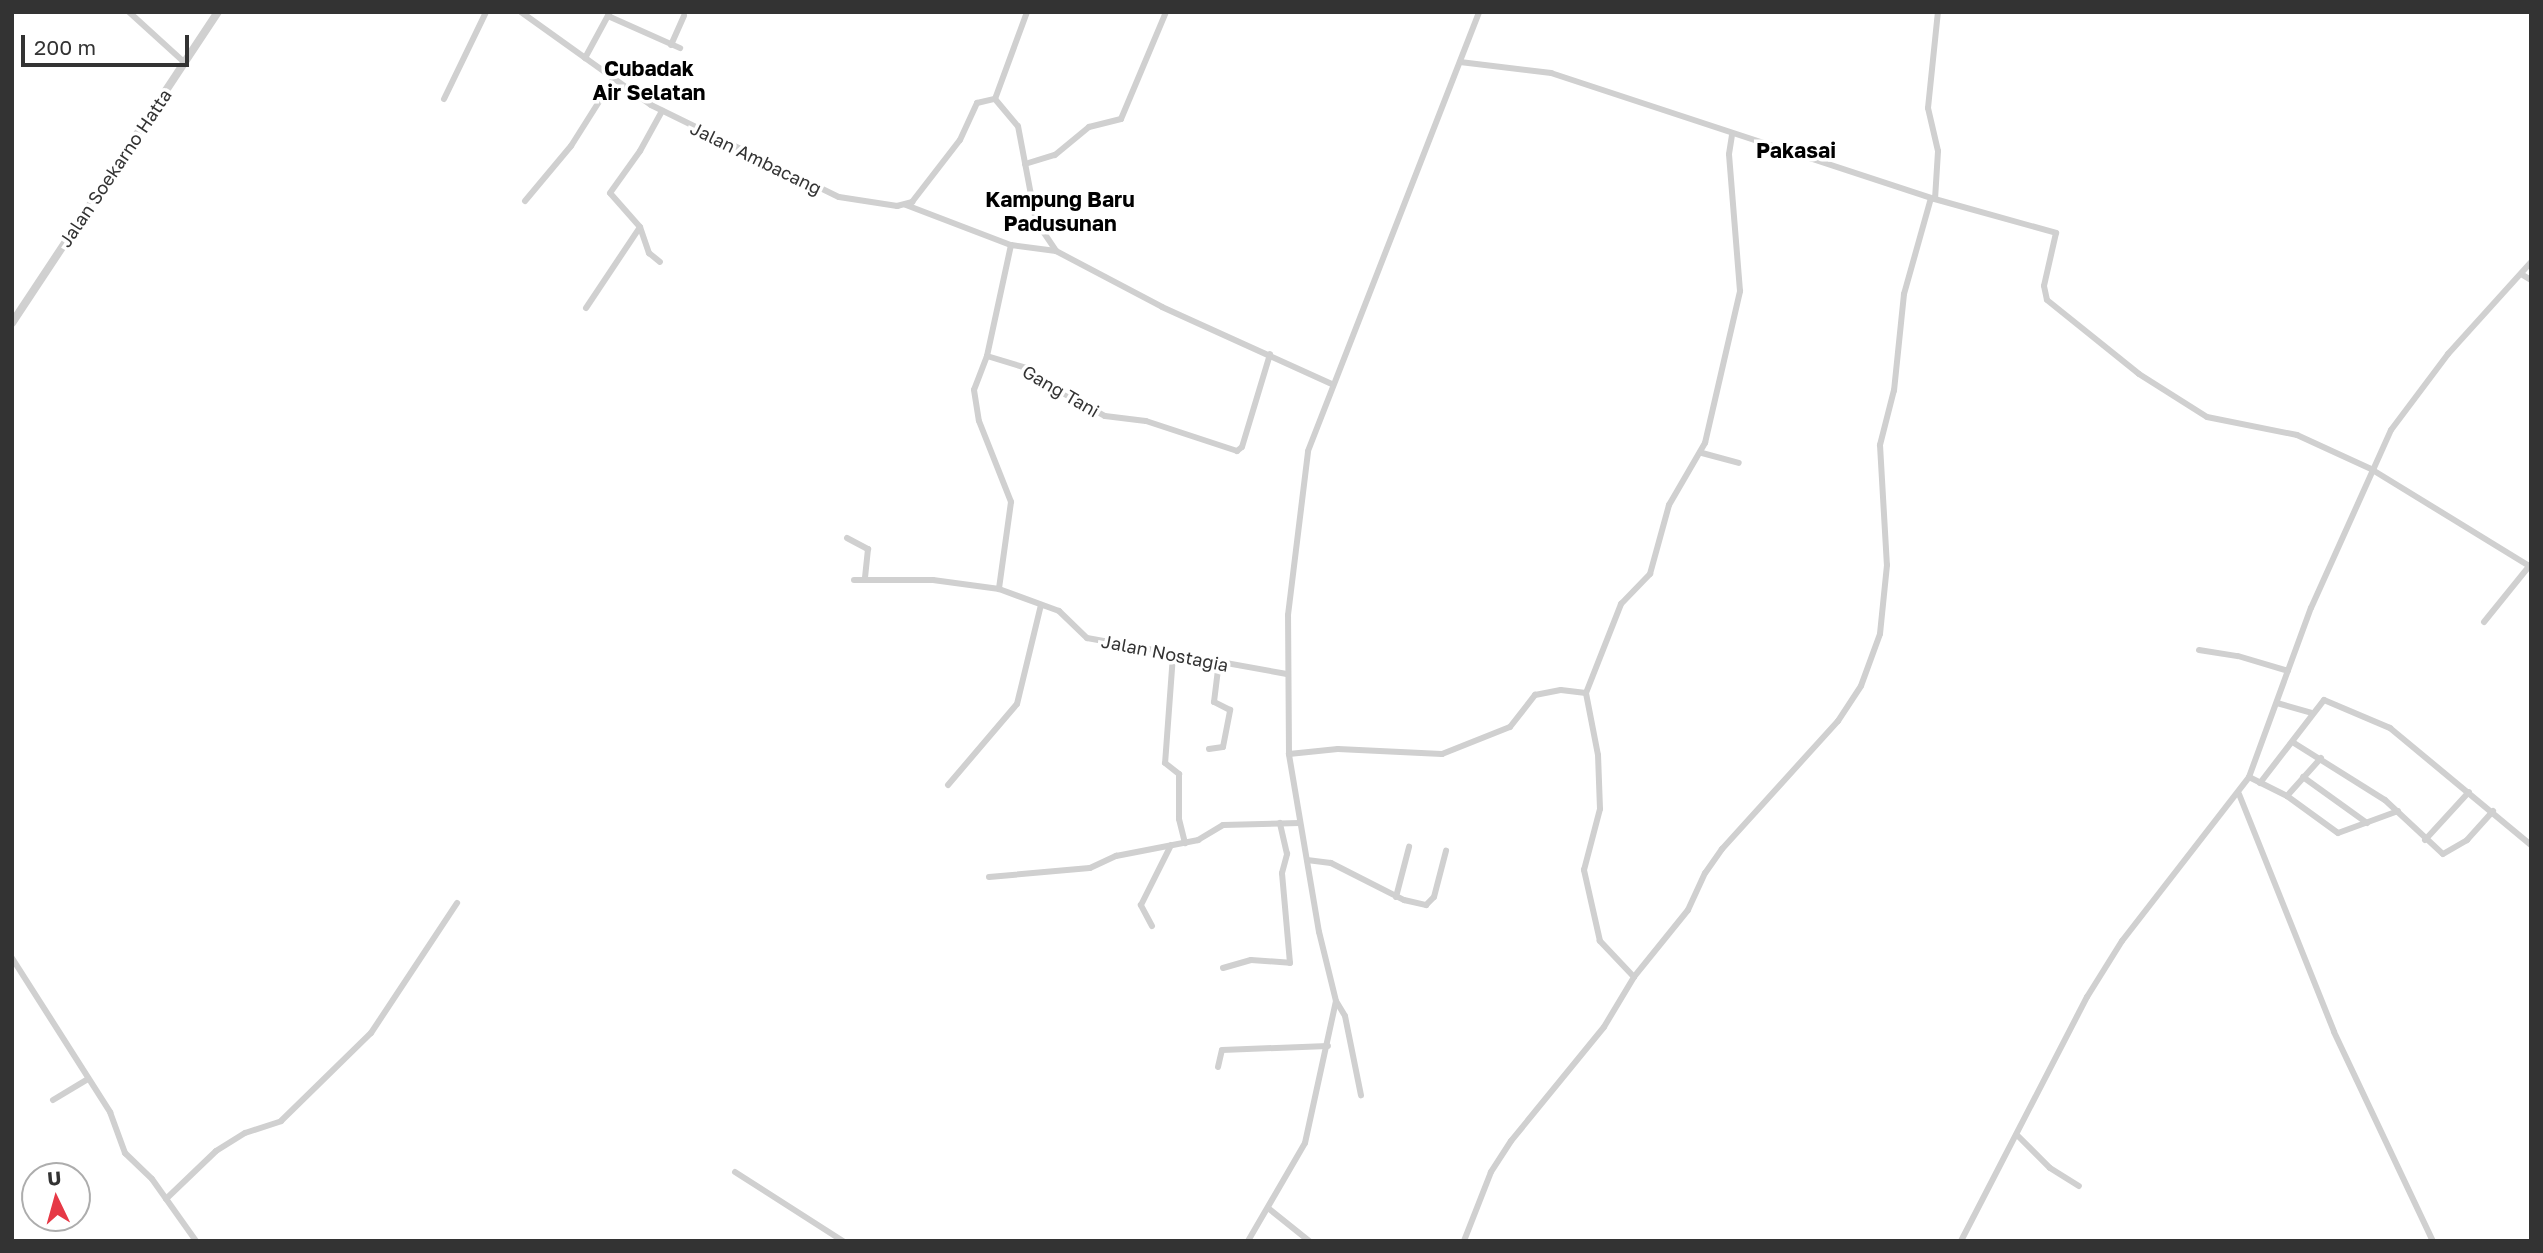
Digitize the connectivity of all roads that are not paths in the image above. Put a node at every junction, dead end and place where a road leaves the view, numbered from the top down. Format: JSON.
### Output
{"nodes":[{"id":1,"x":129,"y":12,"type":"edge"},
{"id":2,"x":218,"y":12,"type":"edge"},
{"id":3,"x":486,"y":12,"type":"edge"},
{"id":4,"x":521,"y":12,"type":"edge"},
{"id":5,"x":1027,"y":12,"type":"edge"},
{"id":6,"x":1166,"y":12,"type":"edge"},
{"id":7,"x":1479,"y":12,"type":"edge"},
{"id":8,"x":1938,"y":12,"type":"edge"},
{"id":9,"x":609,"y":14,"type":"edge"},
{"id":10,"x":684,"y":16,"type":"dead end"},
{"id":11,"x":671,"y":45,"type":"junction"},
{"id":12,"x":680,"y":48,"type":"dead end"},
{"id":13,"x":585,"y":58,"type":"junction"},
{"id":14,"x":1460,"y":62,"type":"junction"},
{"id":15,"x":185,"y":63,"type":"junction"},
{"id":16,"x":614,"y":78,"type":"junction"},
{"id":17,"x":444,"y":99,"type":"dead end"},
{"id":18,"x":995,"y":99,"type":"junction"},
{"id":19,"x":662,"y":111,"type":"junction"},
{"id":20,"x":1732,"y":134,"type":"junction"},
{"id":21,"x":1025,"y":164,"type":"junction"},
{"id":22,"x":1933,"y":199,"type":"junction"},
{"id":23,"x":525,"y":201,"type":"dead end"},
{"id":24,"x":906,"y":205,"type":"junction"},
{"id":25,"x":640,"y":227,"type":"junction"},
{"id":26,"x":1011,"y":245,"type":"junction"},
{"id":27,"x":1056,"y":251,"type":"junction"},
{"id":28,"x":660,"y":262,"type":"dead end"},
{"id":29,"x":2531,"y":262,"type":"edge"},
{"id":30,"x":2521,"y":274,"type":"junction"},
{"id":31,"x":2531,"y":280,"type":"edge"},
{"id":32,"x":586,"y":308,"type":"dead end"},
{"id":33,"x":12,"y":323,"type":"edge"},
{"id":34,"x":1270,"y":354,"type":"junction"},
{"id":35,"x":987,"y":356,"type":"junction"},
{"id":36,"x":1332,"y":384,"type":"junction"},
{"id":37,"x":1702,"y":453,"type":"junction"},
{"id":38,"x":1740,"y":463,"type":"dead end"},
{"id":39,"x":2371,"y":469,"type":"junction"},
{"id":40,"x":847,"y":538,"type":"dead end"},
{"id":41,"x":2530,"y":566,"type":"edge"},
{"id":42,"x":854,"y":580,"type":"dead end"},
{"id":43,"x":864,"y":580,"type":"junction"},
{"id":44,"x":999,"y":589,"type":"junction"},
{"id":45,"x":1041,"y":605,"type":"junction"},
{"id":46,"x":2484,"y":621,"type":"dead end"},
{"id":47,"x":2199,"y":650,"type":"dead end"},
{"id":48,"x":1173,"y":655,"type":"junction"},
{"id":49,"x":1219,"y":663,"type":"junction"},
{"id":50,"x":2288,"y":671,"type":"junction"},
{"id":51,"x":1287,"y":674,"type":"junction"},
{"id":52,"x":1586,"y":693,"type":"junction"},
{"id":53,"x":2277,"y":703,"type":"junction"},
{"id":54,"x":2312,"y":713,"type":"junction"},
{"id":55,"x":2294,"y":743,"type":"junction"},
{"id":56,"x":1209,"y":748,"type":"dead end"},
{"id":57,"x":1289,"y":754,"type":"junction"},
{"id":58,"x":2321,"y":758,"type":"junction"},
{"id":59,"x":2249,"y":777,"type":"junction"},
{"id":60,"x":2303,"y":777,"type":"junction"},
{"id":61,"x":2260,"y":783,"type":"junction"},
{"id":62,"x":948,"y":785,"type":"dead end"},
{"id":63,"x":2469,"y":792,"type":"junction"},
{"id":64,"x":2239,"y":794,"type":"junction"},
{"id":65,"x":2287,"y":796,"type":"junction"},
{"id":66,"x":2398,"y":811,"type":"junction"},
{"id":67,"x":2493,"y":811,"type":"junction"},
{"id":68,"x":1300,"y":823,"type":"junction"},
{"id":69,"x":2367,"y":823,"type":"junction"},
{"id":70,"x":1280,"y":824,"type":"junction"},
{"id":71,"x":2425,"y":840,"type":"junction"},
{"id":72,"x":1185,"y":843,"type":"junction"},
{"id":73,"x":1171,"y":845,"type":"junction"},
{"id":74,"x":2531,"y":845,"type":"edge"},
{"id":75,"x":1409,"y":847,"type":"dead end"},
{"id":76,"x":1447,"y":851,"type":"dead end"},
{"id":77,"x":1307,"y":860,"type":"junction"},
{"id":78,"x":989,"y":877,"type":"dead end"},
{"id":79,"x":1396,"y":897,"type":"junction"},
{"id":80,"x":457,"y":903,"type":"dead end"},
{"id":81,"x":1152,"y":926,"type":"dead end"},
{"id":82,"x":12,"y":958,"type":"edge"},
{"id":83,"x":1223,"y":968,"type":"dead end"},
{"id":84,"x":1634,"y":977,"type":"junction"},
{"id":85,"x":1336,"y":1002,"type":"junction"},
{"id":86,"x":1328,"y":1046,"type":"junction"},
{"id":87,"x":1218,"y":1067,"type":"dead end"},
{"id":88,"x":88,"y":1079,"type":"junction"},
{"id":89,"x":1362,"y":1095,"type":"dead end"},
{"id":90,"x":53,"y":1100,"type":"dead end"},
{"id":91,"x":2018,"y":1136,"type":"junction"},
{"id":92,"x":735,"y":1172,"type":"dead end"},
{"id":93,"x":2079,"y":1186,"type":"dead end"},
{"id":94,"x":166,"y":1199,"type":"junction"},
{"id":95,"x":1268,"y":1208,"type":"junction"},
{"id":96,"x":196,"y":1241,"type":"edge"},
{"id":97,"x":843,"y":1241,"type":"edge"},
{"id":98,"x":1248,"y":1241,"type":"edge"},
{"id":99,"x":1309,"y":1241,"type":"edge"},
{"id":100,"x":1464,"y":1241,"type":"edge"},
{"id":101,"x":1961,"y":1241,"type":"edge"},
{"id":102,"x":2433,"y":1241,"type":"edge"}],
"edges":[{"from":1,"to":15,"type":"street"},
{"from":2,"to":15,"type":"street","name":"Jalan Soekarno Hatta"},
{"from":3,"to":17,"type":"street"},
{"from":4,"to":13,"type":"street","name":"Jalan Ambacang"},
{"from":5,"to":18,"type":"street"},
{"from":6,"to":21,"type":"street"},
{"from":7,"to":14,"type":"street"},
{"from":8,"to":22,"type":"street"},
{"from":9,"to":11,"type":"street"},
{"from":9,"to":13,"type":"street"},
{"from":10,"to":11,"type":"street"},
{"from":11,"to":12,"type":"street"},
{"from":13,"to":16,"type":"street","name":"Jalan Ambacang"},
{"from":14,"to":20,"type":"street"},
{"from":14,"to":36,"type":"street"},
{"from":15,"to":33,"type":"street","name":"Jalan Soekarno Hatta"},
{"from":16,"to":19,"type":"street","name":"Jalan Ambacang"},
{"from":16,"to":23,"type":"street"},
{"from":18,"to":21,"type":"street"},
{"from":18,"to":24,"type":"street"},
{"from":19,"to":24,"type":"street","name":"Jalan Ambacang"},
{"from":19,"to":25,"type":"street"},
{"from":20,"to":22,"type":"street"},
{"from":20,"to":37,"type":"street"},
{"from":21,"to":27,"type":"street"},
{"from":22,"to":39,"type":"street"},
{"from":22,"to":84,"type":"street"},
{"from":24,"to":26,"type":"street","name":"Jalan Ambacang"},
{"from":25,"to":28,"type":"street"},
{"from":25,"to":32,"type":"street"},
{"from":26,"to":27,"type":"street"},
{"from":26,"to":35,"type":"street"},
{"from":27,"to":34,"type":"street"},
{"from":29,"to":30,"type":"street"},
{"from":30,"to":31,"type":"street"},
{"from":30,"to":39,"type":"street"},
{"from":34,"to":35,"type":"street","name":"Gang Tani"},
{"from":34,"to":36,"type":"street"},
{"from":35,"to":44,"type":"street"},
{"from":36,"to":51,"type":"street"},
{"from":37,"to":38,"type":"street"},
{"from":37,"to":52,"type":"street"},
{"from":39,"to":41,"type":"street"},
{"from":39,"to":50,"type":"street"},
{"from":40,"to":43,"type":"street"},
{"from":41,"to":46,"type":"street"},
{"from":42,"to":43,"type":"street","name":"Jalan Nostagia"},
{"from":43,"to":44,"type":"street","name":"Jalan Nostagia"},
{"from":44,"to":45,"type":"street","name":"Jalan Nostagia"},
{"from":45,"to":48,"type":"street","name":"Jalan Nostagia"},
{"from":45,"to":62,"type":"street"},
{"from":47,"to":50,"type":"street"},
{"from":48,"to":49,"type":"street","name":"Jalan Nostagia"},
{"from":48,"to":72,"type":"street"},
{"from":49,"to":51,"type":"street","name":"Jalan Nostagia"},
{"from":49,"to":56,"type":"street"},
{"from":50,"to":53,"type":"street"},
{"from":51,"to":57,"type":"street"},
{"from":52,"to":57,"type":"street"},
{"from":52,"to":84,"type":"street"},
{"from":53,"to":54,"type":"street"},
{"from":53,"to":59,"type":"street"},
{"from":54,"to":55,"type":"street"},
{"from":54,"to":63,"type":"street"},
{"from":55,"to":58,"type":"street"},
{"from":55,"to":61,"type":"street"},
{"from":57,"to":68,"type":"street"},
{"from":58,"to":60,"type":"street"},
{"from":58,"to":66,"type":"street"},
{"from":59,"to":61,"type":"street"},
{"from":59,"to":64,"type":"street"},
{"from":60,"to":65,"type":"street"},
{"from":60,"to":69,"type":"street"},
{"from":61,"to":65,"type":"street"},
{"from":63,"to":67,"type":"street"},
{"from":63,"to":71,"type":"street"},
{"from":64,"to":91,"type":"street"},
{"from":64,"to":102,"type":"street"},
{"from":65,"to":69,"type":"street"},
{"from":66,"to":69,"type":"street"},
{"from":66,"to":71,"type":"street"},
{"from":67,"to":71,"type":"street"},
{"from":67,"to":74,"type":"street"},
{"from":68,"to":70,"type":"street"},
{"from":68,"to":77,"type":"street"},
{"from":70,"to":72,"type":"street"},
{"from":70,"to":83,"type":"street"},
{"from":72,"to":73,"type":"street"},
{"from":73,"to":78,"type":"street"},
{"from":73,"to":81,"type":"street"},
{"from":75,"to":79,"type":"street"},
{"from":76,"to":79,"type":"street"},
{"from":77,"to":79,"type":"street"},
{"from":77,"to":85,"type":"street"},
{"from":80,"to":94,"type":"street"},
{"from":82,"to":88,"type":"street"},
{"from":84,"to":100,"type":"street"},
{"from":85,"to":86,"type":"street"},
{"from":85,"to":89,"type":"street"},
{"from":86,"to":87,"type":"street"},
{"from":86,"to":95,"type":"street"},
{"from":88,"to":90,"type":"street"},
{"from":88,"to":94,"type":"street"},
{"from":91,"to":93,"type":"street"},
{"from":91,"to":101,"type":"street"},
{"from":92,"to":97,"type":"street"},
{"from":94,"to":96,"type":"street"},
{"from":95,"to":98,"type":"street"},
{"from":95,"to":99,"type":"street"}]}
